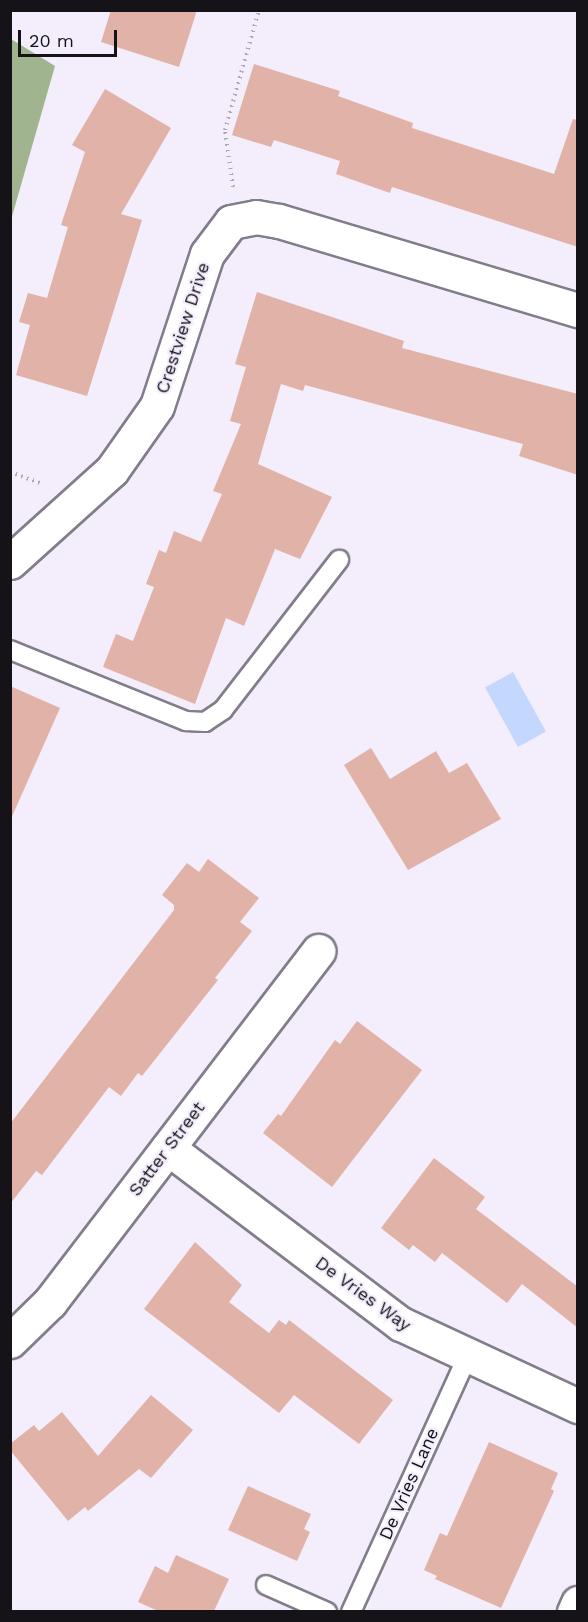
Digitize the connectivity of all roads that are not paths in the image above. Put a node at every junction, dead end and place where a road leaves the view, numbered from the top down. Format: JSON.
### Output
{"nodes":[{"id":1,"x":578,"y":310,"type":"edge"},
{"id":2,"x":339,"y":560,"type":"dead end"},
{"id":3,"x":10,"y":562,"type":"edge"},
{"id":4,"x":10,"y":650,"type":"edge"},
{"id":5,"x":318,"y":951,"type":"dead end"},
{"id":6,"x":168,"y":1148,"type":"junction"},
{"id":7,"x":10,"y":1341,"type":"edge"},
{"id":8,"x":467,"y":1357,"type":"junction"},
{"id":9,"x":578,"y":1406,"type":"edge"},
{"id":10,"x":266,"y":1585,"type":"dead end"},
{"id":11,"x":578,"y":1603,"type":"edge"},
{"id":12,"x":327,"y":1611,"type":"edge"},
{"id":13,"x":351,"y":1611,"type":"edge"},
{"id":14,"x":574,"y":1611,"type":"edge"}],
"edges":[{"from":1,"to":3,"type":"street","name":"Crestview Drive"},
{"from":2,"to":4,"type":"lane"},
{"from":5,"to":6,"type":"street","name":"Satter Street"},
{"from":6,"to":7,"type":"street","name":"Satter Street"},
{"from":6,"to":8,"type":"street","name":"De Vries Way"},
{"from":8,"to":9,"type":"street","name":"De Vries Way"},
{"from":8,"to":13,"type":"lane","name":"De Vries Lane"},
{"from":10,"to":12,"type":"lane"},
{"from":11,"to":14,"type":"street"}]}
